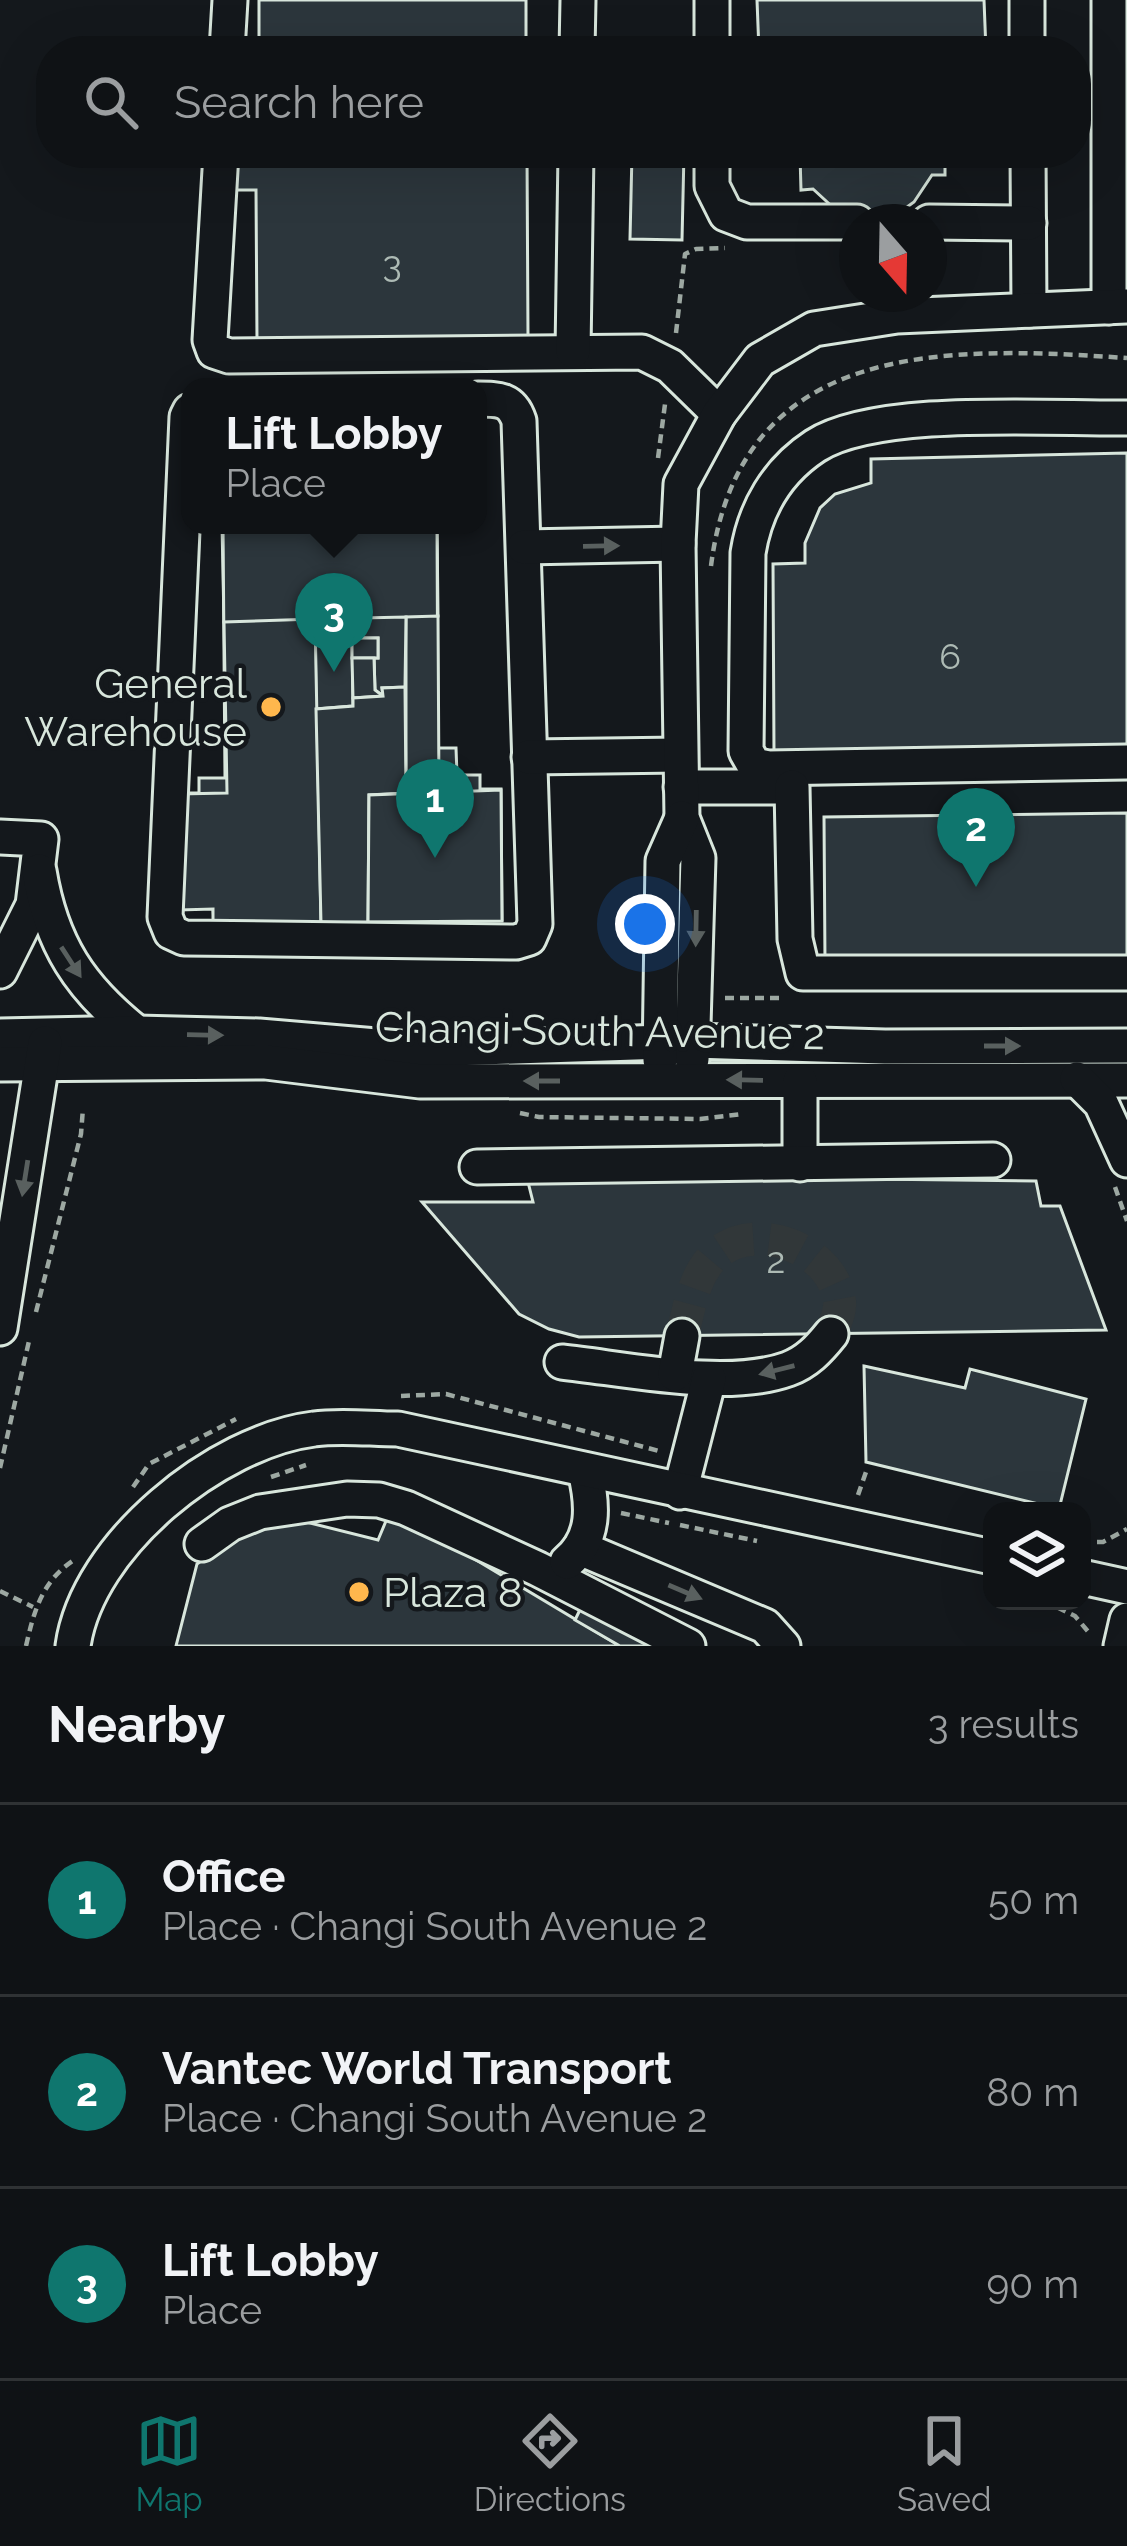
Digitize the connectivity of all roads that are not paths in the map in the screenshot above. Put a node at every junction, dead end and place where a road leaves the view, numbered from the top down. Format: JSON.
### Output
{"nodes":[{"id":1,"x":230,"y":0,"type":"edge"},
{"id":2,"x":578,"y":0,"type":"edge"},
{"id":3,"x":712,"y":0,"type":"edge"},
{"id":4,"x":1027,"y":0,"type":"edge"},
{"id":5,"x":1108,"y":0,"type":"edge"},
{"id":6,"x":228,"y":36,"type":"edge"},
{"id":7,"x":578,"y":36,"type":"edge"},
{"id":8,"x":712,"y":36,"type":"edge"},
{"id":9,"x":1027,"y":36,"type":"edge"},
{"id":10,"x":220,"y":168,"type":"edge"},
{"id":11,"x":576,"y":168,"type":"edge"},
{"id":12,"x":712,"y":168,"type":"edge"},
{"id":13,"x":1028,"y":168,"type":"edge"},
{"id":14,"x":839,"y":222,"type":"edge"},
{"id":15,"x":947,"y":222,"type":"edge"},
{"id":16,"x":1029,"y":223,"type":"junction"},
{"id":17,"x":1118,"y":307,"type":"edge"},
{"id":18,"x":1029,"y":310,"type":"junction"},
{"id":19,"x":573,"y":351,"type":"junction"},
{"id":20,"x":487,"y":399,"type":"edge"},
{"id":21,"x":719,"y":414,"type":"junction"},
{"id":22,"x":1127,"y":418,"type":"edge"},
{"id":23,"x":181,"y":534,"type":"edge"},
{"id":24,"x":678,"y":544,"type":"junction"},
{"id":25,"x":524,"y":547,"type":"junction"},
{"id":26,"x":529,"y":757,"type":"junction"},
{"id":27,"x":1127,"y":762,"type":"edge"},
{"id":28,"x":1127,"y":784,"type":"edge"},
{"id":29,"x":681,"y":787,"type":"junction"},
{"id":30,"x":792,"y":787,"type":"junction"},
{"id":31,"x":0,"y":837,"type":"edge"},
{"id":32,"x":39,"y":872,"type":"junction"},
{"id":33,"x":0,"y":970,"type":"edge"},
{"id":34,"x":1127,"y":973,"type":"edge"},
{"id":35,"x":137,"y":1033,"type":"junction"},
{"id":36,"x":0,"y":1038,"type":"edge"},
{"id":37,"x":677,"y":1041,"type":"junction"},
{"id":38,"x":1127,"y":1046,"type":"edge"},
{"id":39,"x":45,"y":1049,"type":"junction"},
{"id":40,"x":0,"y":1064,"type":"edge"},
{"id":41,"x":675,"y":1079,"type":"junction"},
{"id":42,"x":1077,"y":1079,"type":"junction"},
{"id":43,"x":1127,"y":1080,"type":"edge"},
{"id":44,"x":800,"y":1081,"type":"junction"},
{"id":45,"x":994,"y":1160,"type":"dead end"},
{"id":46,"x":1127,"y":1160,"type":"edge"},
{"id":47,"x":800,"y":1164,"type":"junction"},
{"id":48,"x":477,"y":1167,"type":"dead end"},
{"id":49,"x":0,"y":1328,"type":"edge"},
{"id":50,"x":831,"y":1334,"type":"dead end"},
{"id":51,"x":682,"y":1336,"type":"tunnel mouth"},
{"id":52,"x":562,"y":1362,"type":"dead end"},
{"id":53,"x":675,"y":1374,"type":"junction"},
{"id":54,"x":709,"y":1379,"type":"junction"},
{"id":55,"x":585,"y":1471,"type":"junction"},
{"id":56,"x":680,"y":1492,"type":"junction"},
{"id":57,"x":202,"y":1544,"type":"dead end"},
{"id":58,"x":580,"y":1548,"type":"junction"},
{"id":59,"x":983,"y":1555,"type":"edge"},
{"id":60,"x":538,"y":1569,"type":"junction"},
{"id":61,"x":1091,"y":1579,"type":"edge"},
{"id":62,"x":1127,"y":1587,"type":"edge"},
{"id":63,"x":1127,"y":1620,"type":"edge"},
{"id":64,"x":1106,"y":1639,"type":"edge"},
{"id":65,"x":73,"y":1646,"type":"edge"},
{"id":66,"x":688,"y":1646,"type":"edge"},
{"id":67,"x":783,"y":1646,"type":"edge"}],
"edges":[{"from":1,"to":6,"type":"street"},
{"from":2,"to":7,"type":"street"},
{"from":3,"to":8,"type":"street"},
{"from":4,"to":9,"type":"street"},
{"from":5,"to":17,"type":"street"},
{"from":10,"to":19,"type":"street"},
{"from":11,"to":19,"type":"street"},
{"from":12,"to":14,"type":"street"},
{"from":13,"to":16,"type":"street"},
{"from":15,"to":16,"type":"street"},
{"from":16,"to":18,"type":"street"},
{"from":17,"to":18,"type":"street"},
{"from":18,"to":21,"type":"street"},
{"from":19,"to":21,"type":"street"},
{"from":20,"to":25,"type":"street"},
{"from":21,"to":24,"type":"street"},
{"from":22,"to":27,"type":"street"},
{"from":23,"to":26,"type":"street"},
{"from":25,"to":24,"type":"street","one_way":true},
{"from":24,"to":29,"type":"street"},
{"from":25,"to":26,"type":"street"},
{"from":26,"to":29,"type":"street"},
{"from":28,"to":30,"type":"street"},
{"from":29,"to":30,"type":"street"},
{"from":29,"to":37,"type":"street"},
{"from":30,"to":34,"type":"street"},
{"from":31,"to":32,"type":"street"},
{"from":32,"to":33,"type":"street"},
{"from":32,"to":35,"type":"street","one_way":true},
{"from":35,"to":37,"type":"street","name":"Changi South Avenue 2","one_way":true},
{"from":35,"to":39,"type":"street","name":"Changi South Avenue 2"},
{"from":36,"to":39,"type":"street","name":"Changi South Avenue 2"},
{"from":37,"to":38,"type":"street","name":"Changi South Avenue 2","one_way":true},
{"from":37,"to":41,"type":"street"},
{"from":39,"to":40,"type":"street","name":"Changi South Avenue 2"},
{"from":41,"to":39,"type":"street","name":"Changi South Avenue 2","one_way":true},
{"from":39,"to":49,"type":"street","one_way":true},
{"from":44,"to":41,"type":"street","name":"Changi South Avenue 2","one_way":true},
{"from":42,"to":43,"type":"street","name":"Changi South Avenue 2"},
{"from":42,"to":44,"type":"street","name":"Changi South Avenue 2"},
{"from":42,"to":46,"type":"street"},
{"from":44,"to":47,"type":"street"},
{"from":45,"to":47,"type":"street"},
{"from":47,"to":48,"type":"street"},
{"from":50,"to":54,"type":"street","one_way":true},
{"from":51,"to":53,"type":"street"},
{"from":52,"to":53,"type":"street"},
{"from":53,"to":54,"type":"street"},
{"from":54,"to":56,"type":"street"},
{"from":55,"to":56,"type":"street"},
{"from":55,"to":58,"type":"street"},
{"from":55,"to":65,"type":"street"},
{"from":56,"to":59,"type":"street"},
{"from":57,"to":60,"type":"street"},
{"from":58,"to":60,"type":"street"},
{"from":58,"to":67,"type":"street","one_way":true},
{"from":60,"to":66,"type":"street"},
{"from":61,"to":62,"type":"street"},
{"from":63,"to":64,"type":"street"}]}
